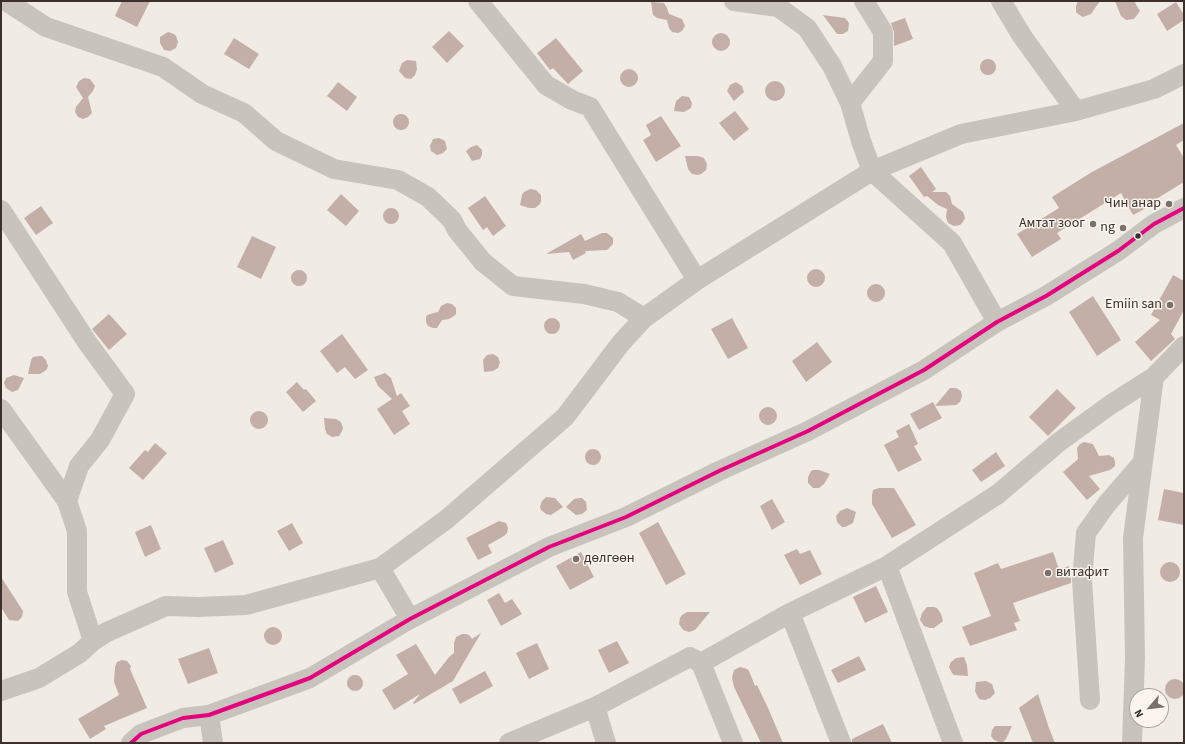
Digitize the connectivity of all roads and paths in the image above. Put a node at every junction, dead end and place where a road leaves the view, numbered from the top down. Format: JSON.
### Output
{"nodes":[{"id":1,"x":6,"y":1,"type":"edge"},
{"id":2,"x":478,"y":1,"type":"edge"},
{"id":3,"x":734,"y":1,"type":"edge"},
{"id":4,"x":864,"y":1,"type":"edge"},
{"id":5,"x":1001,"y":1,"type":"edge"},
{"id":6,"x":1184,"y":74,"type":"edge"},
{"id":7,"x":850,"y":103,"type":"junction"},
{"id":8,"x":1076,"y":111,"type":"junction"},
{"id":9,"x":872,"y":171,"type":"junction"},
{"id":10,"x":1184,"y":208,"type":"edge"},
{"id":11,"x":1,"y":210,"type":"edge"},
{"id":12,"x":697,"y":280,"type":"junction"},
{"id":13,"x":644,"y":318,"type":"junction"},
{"id":14,"x":997,"y":322,"type":"junction"},
{"id":15,"x":1184,"y":346,"type":"edge"},
{"id":16,"x":1154,"y":377,"type":"junction"},
{"id":17,"x":1,"y":409,"type":"edge"},
{"id":18,"x":1143,"y":462,"type":"junction"},
{"id":19,"x":67,"y":501,"type":"junction"},
{"id":20,"x":887,"y":566,"type":"junction"},
{"id":21,"x":380,"y":568,"type":"junction"},
{"id":22,"x":790,"y":613,"type":"junction"},
{"id":23,"x":410,"y":619,"type":"junction"},
{"id":24,"x":94,"y":641,"type":"junction"},
{"id":25,"x":701,"y":663,"type":"junction"},
{"id":26,"x":1,"y":690,"type":"edge"},
{"id":27,"x":1090,"y":700,"type":"dead end"},
{"id":28,"x":595,"y":707,"type":"junction"},
{"id":29,"x":209,"y":715,"type":"junction"},
{"id":30,"x":131,"y":743,"type":"edge"},
{"id":31,"x":213,"y":743,"type":"edge"},
{"id":32,"x":509,"y":743,"type":"edge"},
{"id":33,"x":606,"y":743,"type":"edge"},
{"id":34,"x":733,"y":743,"type":"edge"},
{"id":35,"x":841,"y":743,"type":"edge"},
{"id":36,"x":953,"y":743,"type":"edge"},
{"id":37,"x":1132,"y":743,"type":"edge"}],
"edges":[{"from":1,"to":13,"type":"street"},
{"from":2,"to":12,"type":"street"},
{"from":3,"to":7,"type":"street"},
{"from":4,"to":7,"type":"street"},
{"from":5,"to":8,"type":"street"},
{"from":6,"to":8,"type":"street"},
{"from":7,"to":9,"type":"street"},
{"from":8,"to":9,"type":"street"},
{"from":9,"to":12,"type":"street"},
{"from":9,"to":14,"type":"street"},
{"from":10,"to":14,"type":"street"},
{"from":11,"to":19,"type":"street"},
{"from":12,"to":13,"type":"street"},
{"from":13,"to":21,"type":"street"},
{"from":14,"to":23,"type":"street"},
{"from":15,"to":16,"type":"street"},
{"from":16,"to":18,"type":"street"},
{"from":16,"to":20,"type":"street"},
{"from":17,"to":19,"type":"street"},
{"from":18,"to":27,"type":"street"},
{"from":18,"to":37,"type":"street"},
{"from":19,"to":24,"type":"street"},
{"from":20,"to":22,"type":"street"},
{"from":20,"to":36,"type":"street"},
{"from":21,"to":23,"type":"street"},
{"from":21,"to":24,"type":"street"},
{"from":22,"to":25,"type":"street"},
{"from":22,"to":35,"type":"street"},
{"from":23,"to":29,"type":"street"},
{"from":24,"to":26,"type":"street"},
{"from":25,"to":28,"type":"street"},
{"from":25,"to":34,"type":"street"},
{"from":28,"to":32,"type":"street"},
{"from":28,"to":33,"type":"street"},
{"from":29,"to":30,"type":"street"},
{"from":29,"to":31,"type":"street"}]}
